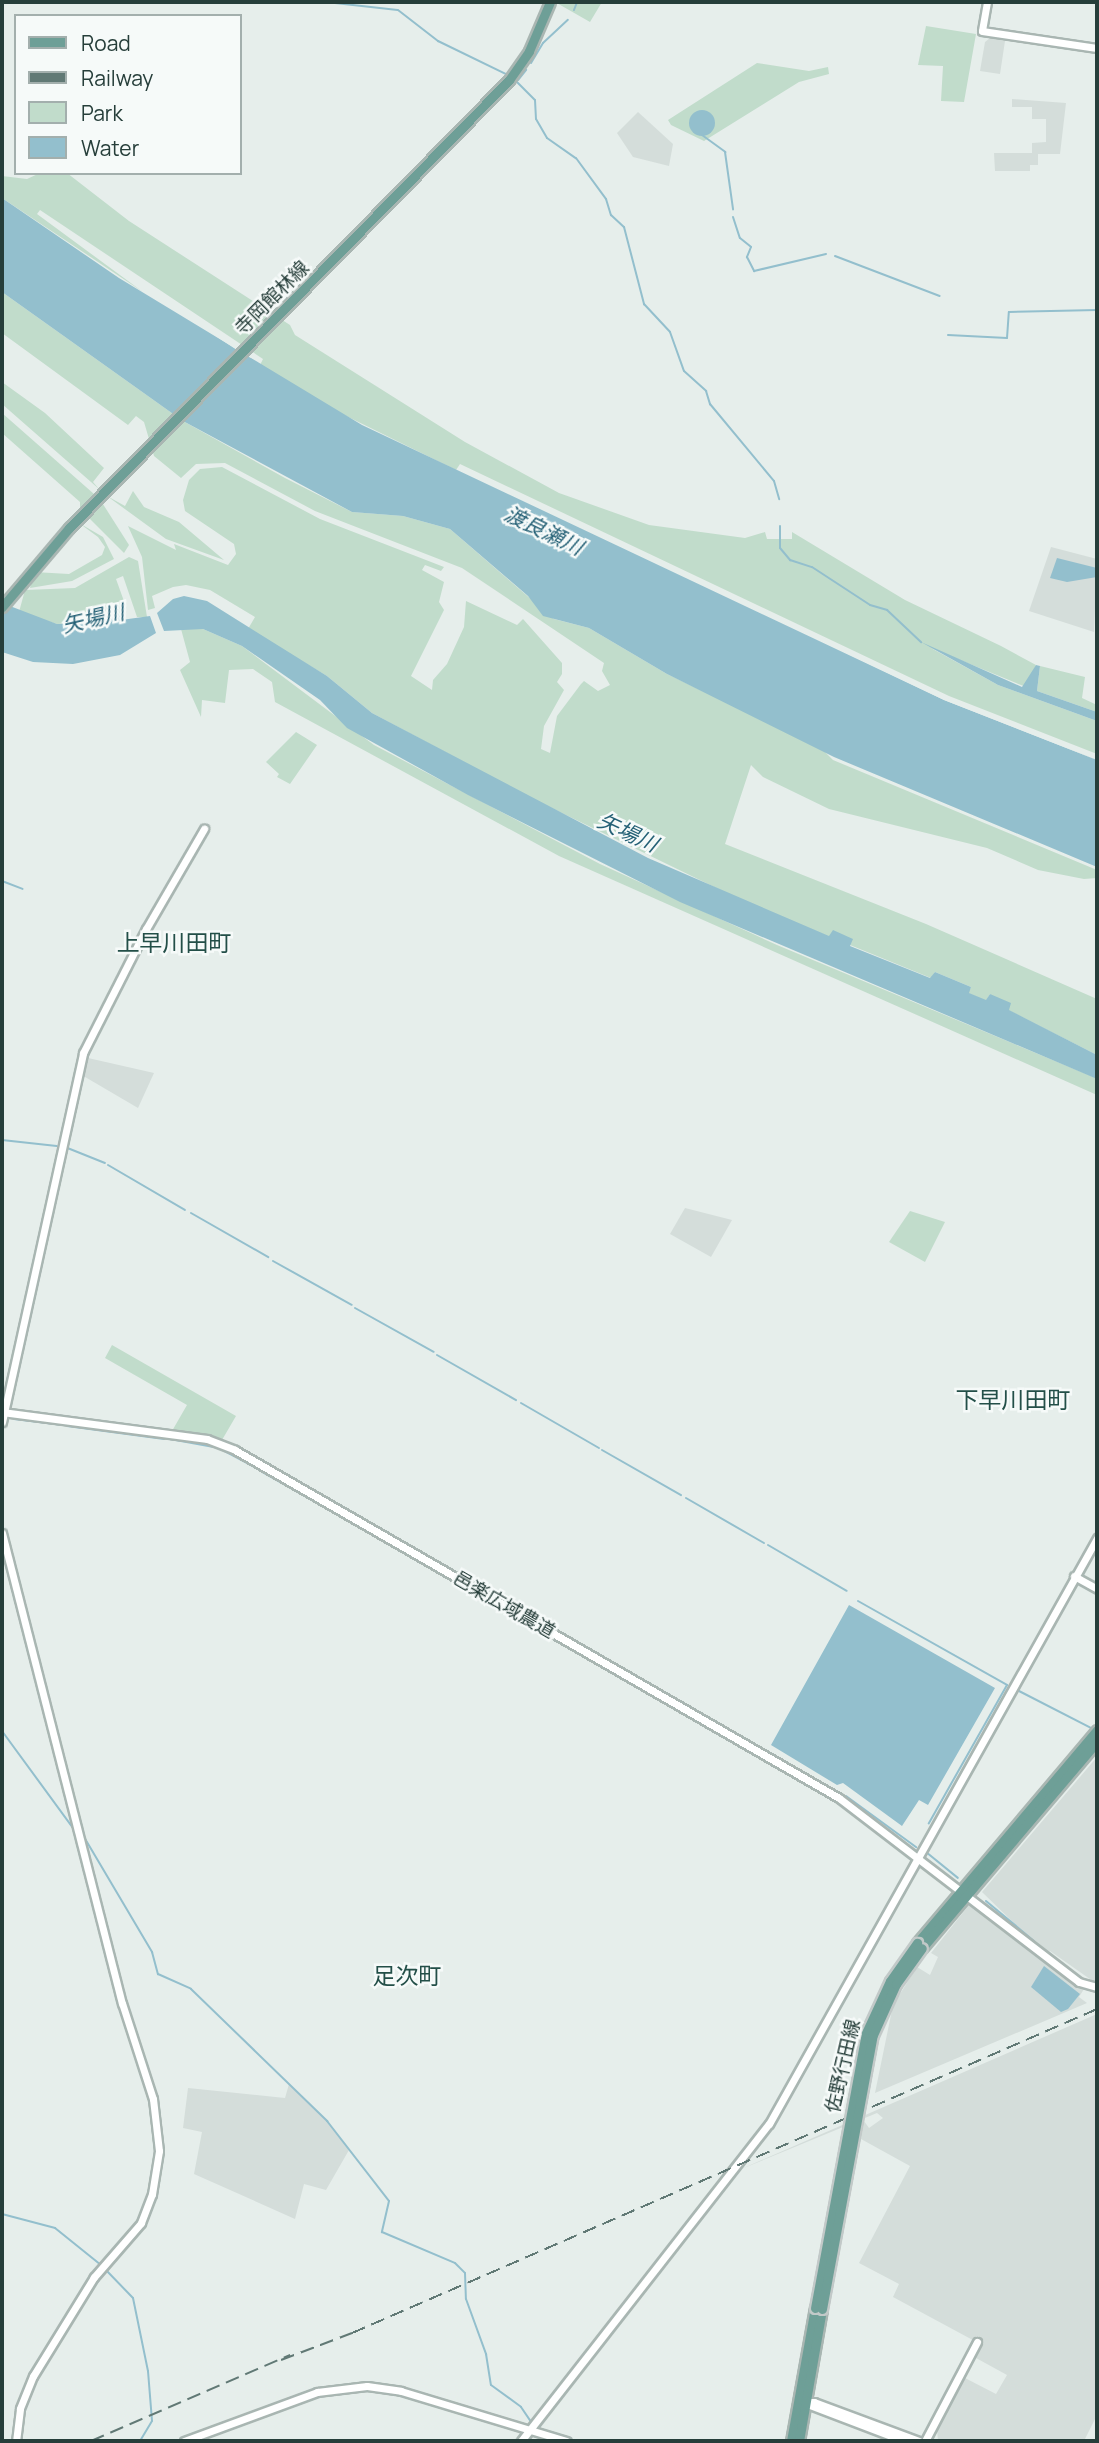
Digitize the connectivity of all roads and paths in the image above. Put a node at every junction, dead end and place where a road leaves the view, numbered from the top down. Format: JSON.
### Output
{"nodes":[{"id":1,"x":551,"y":2,"type":"edge"},
{"id":2,"x":987,"y":2,"type":"edge"},
{"id":3,"x":1097,"y":48,"type":"edge"},
{"id":4,"x":2,"y":607,"type":"edge"},
{"id":5,"x":204,"y":829,"type":"dead end"},
{"id":6,"x":3,"y":1412,"type":"edge"},
{"id":7,"x":2,"y":1422,"type":"edge"},
{"id":8,"x":2,"y":1533,"type":"edge"},
{"id":9,"x":1097,"y":1538,"type":"edge"},
{"id":10,"x":1074,"y":1576,"type":"junction"},
{"id":11,"x":1097,"y":1588,"type":"edge"},
{"id":12,"x":1097,"y":1730,"type":"edge"},
{"id":13,"x":1097,"y":1742,"type":"edge"},
{"id":14,"x":919,"y":1857,"type":"junction"},
{"id":15,"x":964,"y":1893,"type":"junction"},
{"id":16,"x":1097,"y":1987,"type":"edge"},
{"id":17,"x":976,"y":2342,"type":"dead end"},
{"id":18,"x":802,"y":2402,"type":"junction"},
{"id":19,"x":530,"y":2430,"type":"junction"},
{"id":20,"x":16,"y":2441,"type":"edge"},
{"id":21,"x":184,"y":2441,"type":"edge"},
{"id":22,"x":521,"y":2441,"type":"edge"},
{"id":23,"x":567,"y":2441,"type":"edge"},
{"id":24,"x":791,"y":2441,"type":"edge"},
{"id":25,"x":799,"y":2441,"type":"edge"},
{"id":26,"x":904,"y":2441,"type":"edge"},
{"id":27,"x":919,"y":2441,"type":"edge"},
{"id":28,"x":925,"y":2441,"type":"edge"}],
"edges":[{"from":1,"to":4,"type":"main road","name":"寺岡館林線"},
{"from":2,"to":3,"type":"street"},
{"from":5,"to":6,"type":"street"},
{"from":6,"to":7,"type":"street"},
{"from":6,"to":14,"type":"street","name":"邑楽広域農道"},
{"from":8,"to":20,"type":"street"},
{"from":9,"to":10,"type":"street"},
{"from":10,"to":11,"type":"street"},
{"from":10,"to":14,"type":"street"},
{"from":12,"to":15,"type":"main road","name":"佐野行田線"},
{"from":13,"to":15,"type":"main road","name":"佐野行田線"},
{"from":14,"to":15,"type":"street","name":"邑楽広域農道"},
{"from":14,"to":19,"type":"street"},
{"from":15,"to":16,"type":"street","name":"邑楽広域農道"},
{"from":15,"to":18,"type":"main road","name":"佐野行田線","bridge":true},
{"from":17,"to":28,"type":"street"},
{"from":18,"to":24,"type":"main road","name":"佐野行田線"},
{"from":18,"to":25,"type":"main road","name":"佐野行田線"},
{"from":18,"to":26,"type":"street"},
{"from":18,"to":27,"type":"street"},
{"from":19,"to":21,"type":"street"},
{"from":19,"to":22,"type":"street"},
{"from":19,"to":23,"type":"street"}]}
